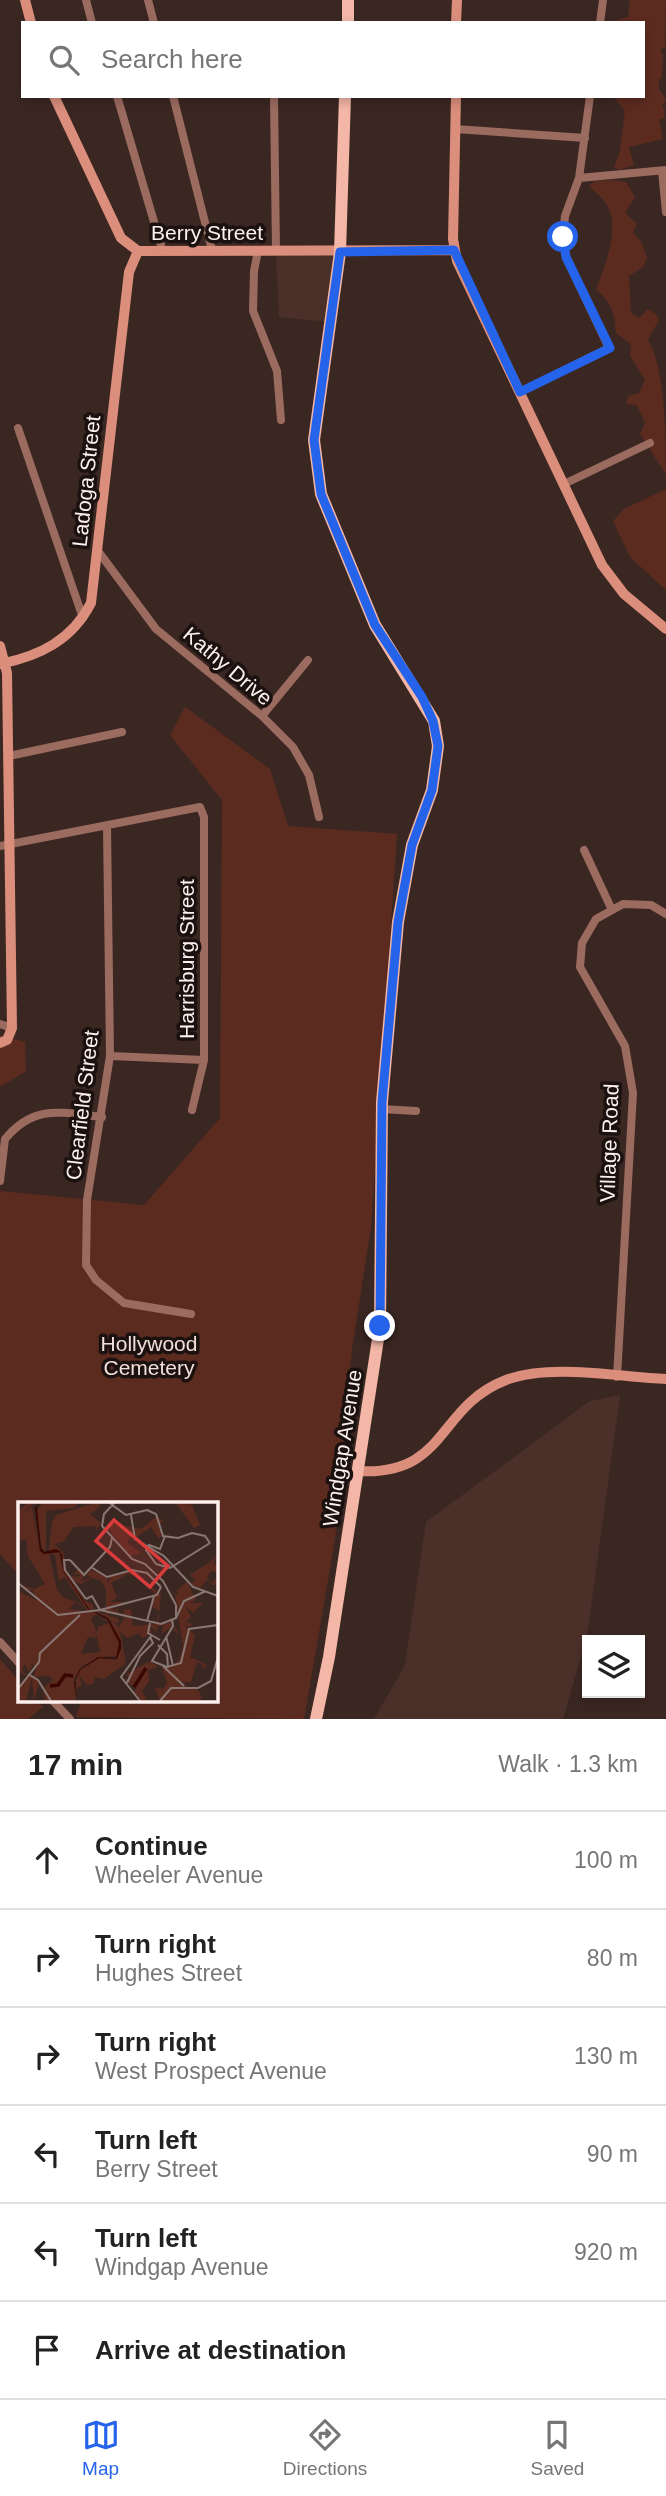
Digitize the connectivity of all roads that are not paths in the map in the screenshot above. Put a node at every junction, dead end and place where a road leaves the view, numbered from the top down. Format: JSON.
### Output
{"nodes":[{"id":1,"x":25,"y":0,"type":"edge"},
{"id":2,"x":86,"y":0,"type":"edge"},
{"id":3,"x":148,"y":0,"type":"edge"},
{"id":4,"x":348,"y":0,"type":"edge"},
{"id":5,"x":457,"y":0,"type":"edge"},
{"id":6,"x":603,"y":0,"type":"edge"},
{"id":7,"x":30,"y":21,"type":"edge"},
{"id":8,"x":91,"y":21,"type":"edge"},
{"id":9,"x":153,"y":21,"type":"edge"},
{"id":10,"x":348,"y":21,"type":"edge"},
{"id":11,"x":456,"y":21,"type":"edge"},
{"id":12,"x":600,"y":21,"type":"edge"},
{"id":13,"x":55,"y":98,"type":"edge"},
{"id":14,"x":118,"y":98,"type":"edge"},
{"id":15,"x":174,"y":98,"type":"edge"},
{"id":16,"x":274,"y":98,"type":"edge"},
{"id":17,"x":345,"y":98,"type":"edge"},
{"id":18,"x":456,"y":98,"type":"edge"},
{"id":19,"x":590,"y":98,"type":"edge"},
{"id":20,"x":455,"y":129,"type":"junction"},
{"id":21,"x":585,"y":138,"type":"junction"},
{"id":22,"x":664,"y":171,"type":"edge"},
{"id":23,"x":579,"y":178,"type":"junction"},
{"id":24,"x":666,"y":212,"type":"edge"},
{"id":25,"x":162,"y":249,"type":"junction"},
{"id":26,"x":212,"y":250,"type":"junction"},
{"id":27,"x":454,"y":250,"type":"junction"},
{"id":28,"x":138,"y":251,"type":"junction"},
{"id":29,"x":258,"y":251,"type":"junction"},
{"id":30,"x":276,"y":251,"type":"junction"},
{"id":31,"x":340,"y":252,"type":"junction"},
{"id":32,"x":520,"y":392,"type":"junction"},
{"id":33,"x":281,"y":421,"type":"dead end"},
{"id":34,"x":18,"y":428,"type":"dead end"},
{"id":35,"x":650,"y":443,"type":"dead end"},
{"id":36,"x":564,"y":484,"type":"junction"},
{"id":37,"x":98,"y":551,"type":"junction"},
{"id":38,"x":83,"y":618,"type":"junction"},
{"id":39,"x":666,"y":629,"type":"edge"},
{"id":40,"x":0,"y":646,"type":"edge"},
{"id":41,"x":308,"y":660,"type":"dead end"},
{"id":42,"x":3,"y":664,"type":"edge"},
{"id":43,"x":262,"y":716,"type":"junction"},
{"id":44,"x":122,"y":732,"type":"dead end"},
{"id":45,"x":4,"y":739,"type":"edge"},
{"id":46,"x":9,"y":756,"type":"junction"},
{"id":47,"x":319,"y":817,"type":"dead end"},
{"id":48,"x":107,"y":827,"type":"junction"},
{"id":49,"x":5,"y":845,"type":"edge"},
{"id":50,"x":584,"y":850,"type":"dead end"},
{"id":51,"x":612,"y":910,"type":"junction"},
{"id":52,"x":666,"y":914,"type":"edge"},
{"id":53,"x":6,"y":1026,"type":"edge"},
{"id":54,"x":0,"y":1043,"type":"edge"},
{"id":55,"x":110,"y":1056,"type":"junction"},
{"id":56,"x":204,"y":1060,"type":"junction"},
{"id":57,"x":192,"y":1110,"type":"dead end"},
{"id":58,"x":382,"y":1110,"type":"junction"},
{"id":59,"x":416,"y":1111,"type":"dead end"},
{"id":60,"x":102,"y":1116,"type":"junction"},
{"id":61,"x":0,"y":1181,"type":"edge"},
{"id":62,"x":191,"y":1314,"type":"dead end"},
{"id":63,"x":617,"y":1377,"type":"junction"},
{"id":64,"x":666,"y":1379,"type":"edge"},
{"id":65,"x":358,"y":1471,"type":"junction"},
{"id":66,"x":0,"y":1642,"type":"edge"},
{"id":67,"x":18,"y":1662,"type":"edge"},
{"id":68,"x":54,"y":1702,"type":"edge"},
{"id":69,"x":70,"y":1719,"type":"edge"},
{"id":70,"x":316,"y":1719,"type":"edge"}],
"edges":[{"from":1,"to":7,"type":"street"},
{"from":2,"to":8,"type":"street"},
{"from":3,"to":9,"type":"street"},
{"from":4,"to":10,"type":"main road"},
{"from":5,"to":11,"type":"street"},
{"from":6,"to":12,"type":"street"},
{"from":13,"to":28,"type":"street","name":"Berry Street"},
{"from":14,"to":25,"type":"street"},
{"from":15,"to":26,"type":"street"},
{"from":16,"to":30,"type":"street"},
{"from":17,"to":31,"type":"main road","name":"Windgap Avenue"},
{"from":18,"to":20,"type":"street"},
{"from":19,"to":21,"type":"street"},
{"from":20,"to":21,"type":"street"},
{"from":20,"to":27,"type":"street"},
{"from":21,"to":23,"type":"street"},
{"from":22,"to":23,"type":"street"},
{"from":22,"to":24,"type":"street"},
{"from":23,"to":32,"type":"street"},
{"from":25,"to":26,"type":"street","name":"Berry Street"},
{"from":25,"to":28,"type":"street","name":"Berry Street"},
{"from":26,"to":29,"type":"street","name":"Berry Street"},
{"from":27,"to":31,"type":"street","name":"Berry Street"},
{"from":27,"to":32,"type":"street"},
{"from":28,"to":37,"type":"street","name":"Ladoga Street"},
{"from":29,"to":30,"type":"street","name":"Berry Street"},
{"from":29,"to":33,"type":"street"},
{"from":30,"to":31,"type":"street","name":"Berry Street"},
{"from":31,"to":58,"type":"main road","name":"Windgap Avenue"},
{"from":32,"to":36,"type":"street"},
{"from":34,"to":38,"type":"street"},
{"from":35,"to":36,"type":"street"},
{"from":36,"to":39,"type":"street"},
{"from":37,"to":38,"type":"street","name":"Ladoga Street"},
{"from":37,"to":43,"type":"street","name":"Kathy Drive"},
{"from":38,"to":42,"type":"street","name":"Ladoga Street"},
{"from":40,"to":42,"type":"street"},
{"from":41,"to":43,"type":"street"},
{"from":42,"to":45,"type":"street"},
{"from":43,"to":47,"type":"street","name":"Kathy Drive"},
{"from":44,"to":46,"type":"street"},
{"from":45,"to":46,"type":"street"},
{"from":46,"to":49,"type":"street"},
{"from":48,"to":49,"type":"street"},
{"from":48,"to":55,"type":"street","name":"Clearfield Street"},
{"from":48,"to":56,"type":"street","name":"Harrisburg Street"},
{"from":49,"to":53,"type":"street"},
{"from":50,"to":51,"type":"street"},
{"from":51,"to":52,"type":"street"},
{"from":51,"to":63,"type":"street","name":"Village Road"},
{"from":53,"to":54,"type":"street"},
{"from":55,"to":56,"type":"street"},
{"from":55,"to":60,"type":"street","name":"Clearfield Street"},
{"from":56,"to":57,"type":"street","name":"Harrisburg Street"},
{"from":58,"to":59,"type":"street"},
{"from":58,"to":65,"type":"main road","name":"Windgap Avenue"},
{"from":60,"to":61,"type":"street"},
{"from":60,"to":62,"type":"street","name":"Clearfield Street"},
{"from":63,"to":64,"type":"street"},
{"from":63,"to":65,"type":"street"},
{"from":65,"to":70,"type":"main road","name":"Windgap Avenue"},
{"from":66,"to":67,"type":"street"},
{"from":68,"to":69,"type":"street"}]}
